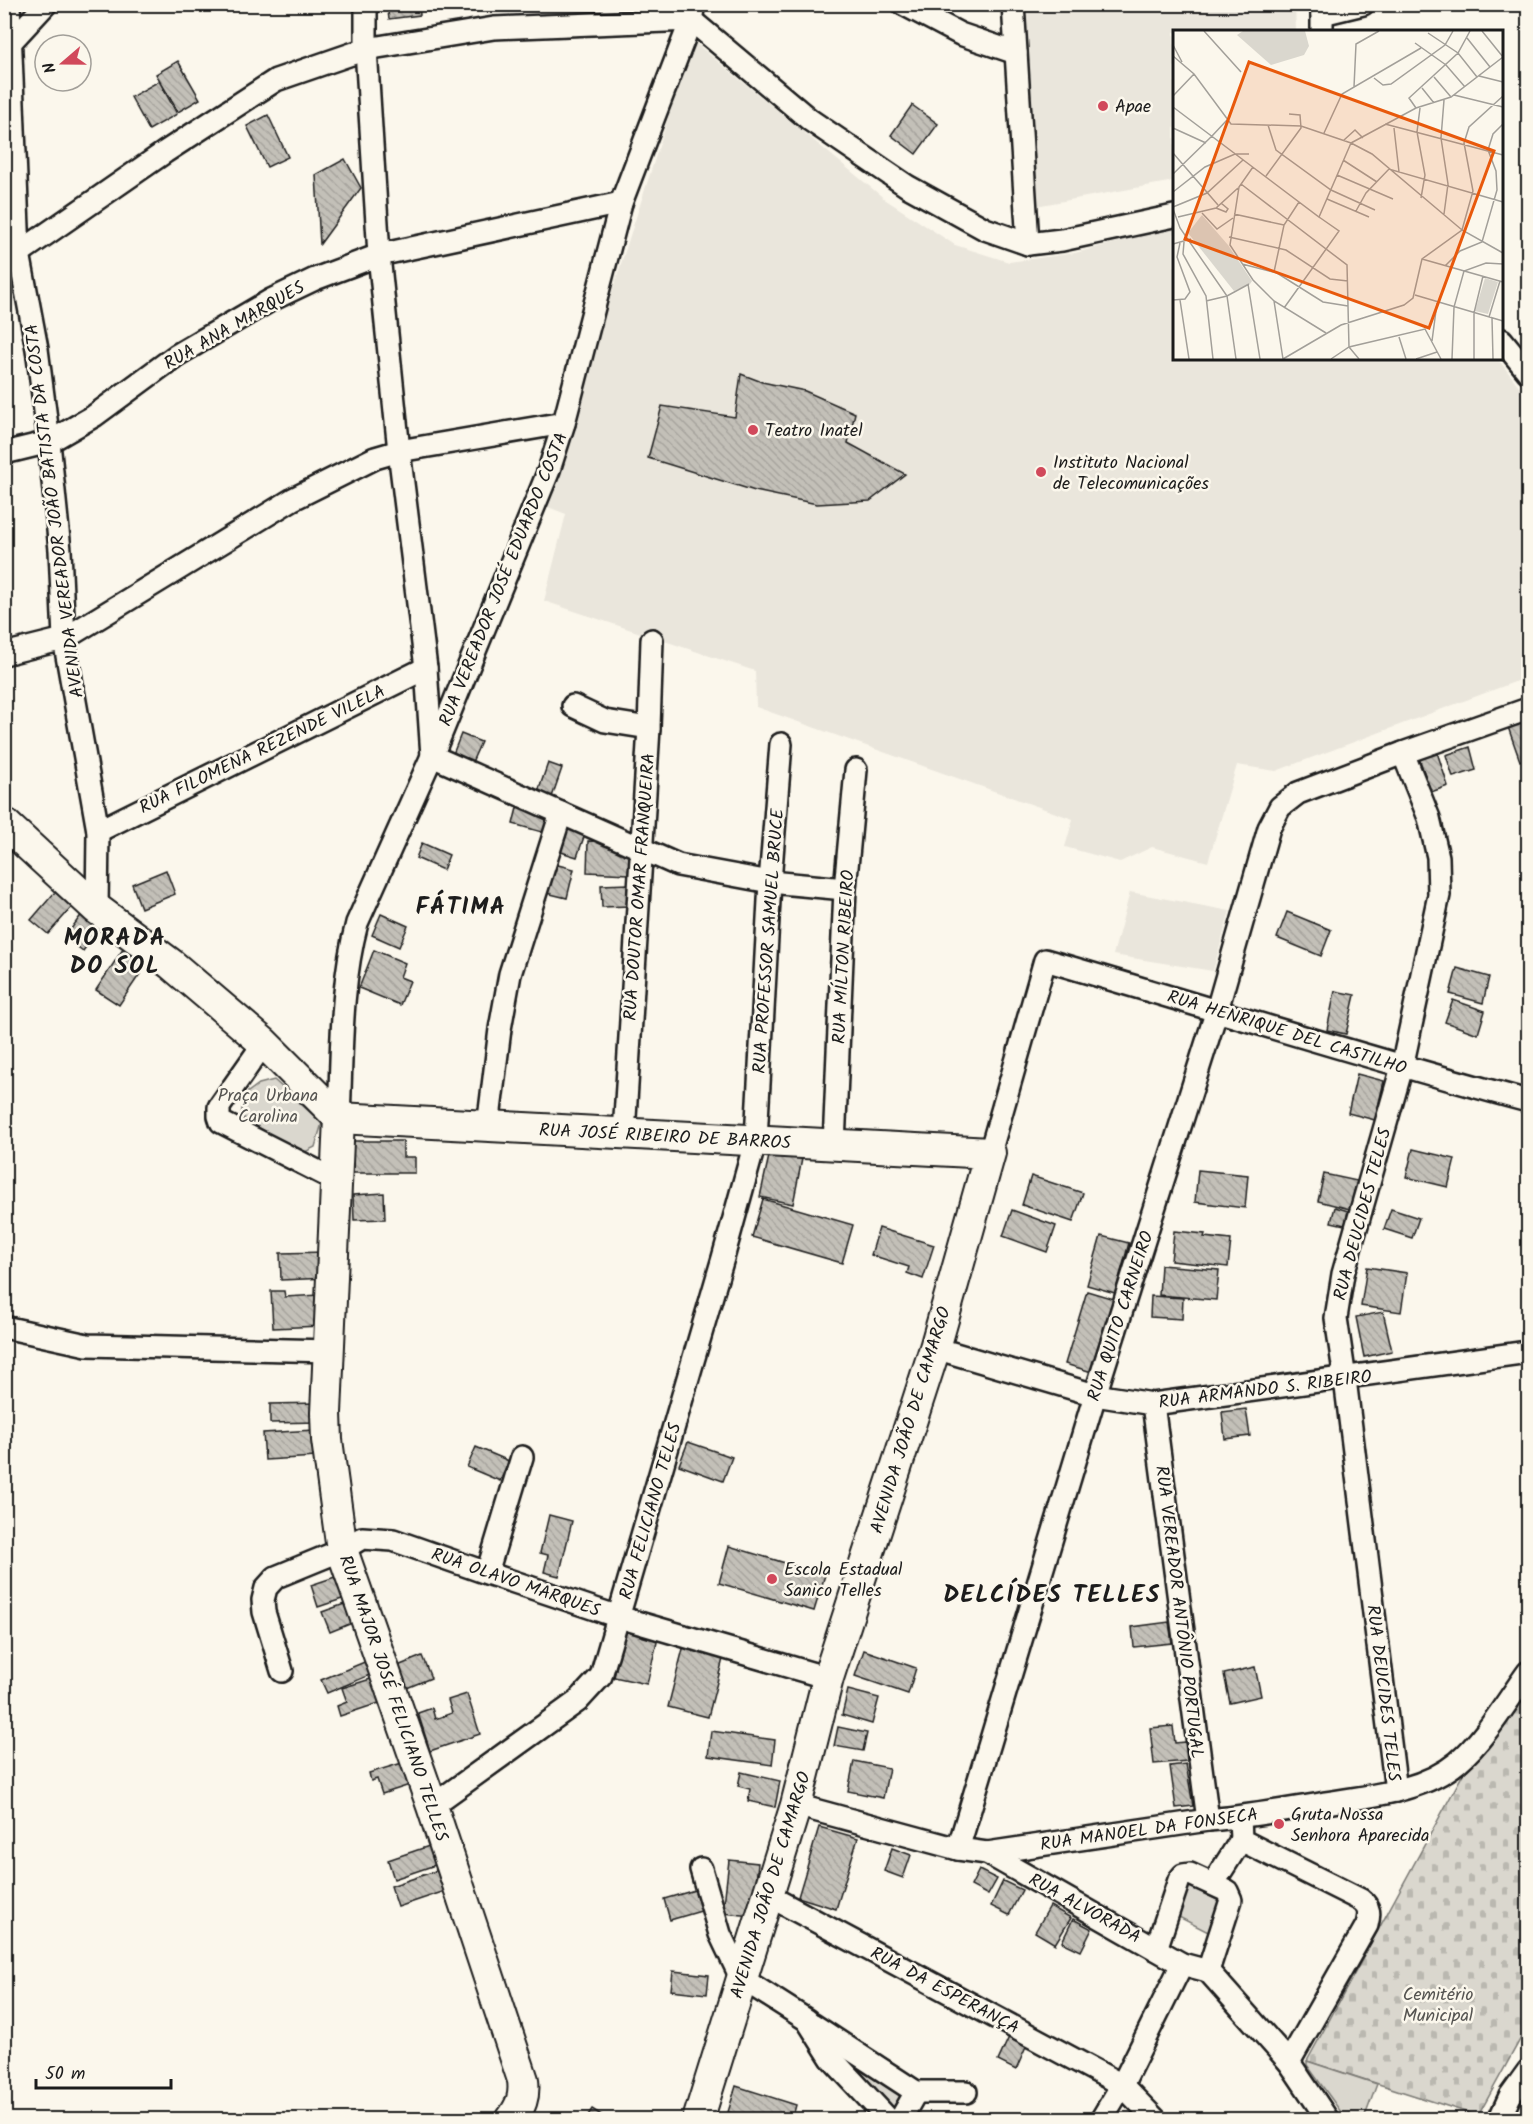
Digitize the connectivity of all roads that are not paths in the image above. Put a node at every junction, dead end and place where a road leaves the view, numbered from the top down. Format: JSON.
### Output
{"nodes":[{"id":1,"x":9,"y":4,"type":"edge"},
{"id":2,"x":46,"y":4,"type":"edge"},
{"id":3,"x":366,"y":4,"type":"edge"},
{"id":4,"x":903,"y":4,"type":"edge"},
{"id":5,"x":1013,"y":4,"type":"edge"},
{"id":6,"x":1363,"y":4,"type":"edge"},
{"id":7,"x":692,"y":12,"type":"edge"},
{"id":8,"x":1322,"y":17,"type":"edge"},
{"id":9,"x":7,"y":44,"type":"edge"},
{"id":10,"x":366,"y":49,"type":"junction"},
{"id":11,"x":1016,"y":53,"type":"junction"},
{"id":12,"x":621,"y":203,"type":"junction"},
{"id":13,"x":1173,"y":216,"type":"edge"},
{"id":14,"x":1028,"y":244,"type":"junction"},
{"id":15,"x":12,"y":253,"type":"edge"},
{"id":16,"x":379,"y":255,"type":"junction"},
{"id":17,"x":1503,"y":341,"type":"edge"},
{"id":18,"x":1528,"y":372,"type":"edge"},
{"id":19,"x":564,"y":423,"type":"junction"},
{"id":20,"x":49,"y":442,"type":"junction"},
{"id":21,"x":399,"y":451,"type":"junction"},
{"id":22,"x":4,"y":453,"type":"edge"},
{"id":23,"x":64,"y":639,"type":"junction"},
{"id":24,"x":652,"y":640,"type":"dead end"},
{"id":25,"x":4,"y":654,"type":"edge"},
{"id":26,"x":426,"y":668,"type":"junction"},
{"id":27,"x":573,"y":706,"type":"dead end"},
{"id":28,"x":1528,"y":709,"type":"edge"},
{"id":29,"x":649,"y":728,"type":"junction"},
{"id":30,"x":781,"y":744,"type":"dead end"},
{"id":31,"x":1403,"y":753,"type":"junction"},
{"id":32,"x":432,"y":756,"type":"junction"},
{"id":33,"x":856,"y":770,"type":"dead end"},
{"id":34,"x":561,"y":813,"type":"junction"},
{"id":35,"x":4,"y":823,"type":"edge"},
{"id":36,"x":98,"y":831,"type":"junction"},
{"id":37,"x":641,"y":847,"type":"junction"},
{"id":38,"x":770,"y":882,"type":"junction"},
{"id":39,"x":845,"y":889,"type":"junction"},
{"id":40,"x":98,"y":909,"type":"junction"},
{"id":41,"x":1045,"y":960,"type":"joint"},
{"id":42,"x":1217,"y":1010,"type":"junction"},
{"id":43,"x":264,"y":1043,"type":"junction"},
{"id":44,"x":1402,"y":1067,"type":"junction"},
{"id":45,"x":1528,"y":1101,"type":"edge"},
{"id":46,"x":339,"y":1118,"type":"junction"},
{"id":47,"x":488,"y":1127,"type":"junction"},
{"id":48,"x":624,"y":1134,"type":"junction"},
{"id":49,"x":756,"y":1139,"type":"junction"},
{"id":50,"x":834,"y":1145,"type":"junction"},
{"id":51,"x":990,"y":1153,"type":"junction"},
{"id":52,"x":337,"y":1181,"type":"junction"},
{"id":53,"x":4,"y":1328,"type":"edge"},
{"id":54,"x":934,"y":1348,"type":"junction"},
{"id":55,"x":330,"y":1351,"type":"junction"},
{"id":56,"x":1528,"y":1352,"type":"edge"},
{"id":57,"x":1346,"y":1379,"type":"junction"},
{"id":58,"x":1095,"y":1395,"type":"junction"},
{"id":59,"x":1153,"y":1404,"type":"junction"},
{"id":60,"x":522,"y":1457,"type":"dead end"},
{"id":61,"x":342,"y":1550,"type":"junction"},
{"id":62,"x":487,"y":1573,"type":"junction"},
{"id":63,"x":619,"y":1617,"type":"junction"},
{"id":64,"x":282,"y":1671,"type":"dead end"},
{"id":65,"x":1528,"y":1672,"type":"edge"},
{"id":66,"x":828,"y":1678,"type":"junction"},
{"id":67,"x":1396,"y":1791,"type":"junction"},
{"id":68,"x":796,"y":1805,"type":"junction"},
{"id":69,"x":432,"y":1806,"type":"junction"},
{"id":70,"x":1240,"y":1817,"type":"junction"},
{"id":71,"x":1208,"y":1820,"type":"junction"},
{"id":72,"x":1242,"y":1840,"type":"junction"},
{"id":73,"x":958,"y":1850,"type":"junction"},
{"id":74,"x":987,"y":1853,"type":"junction"},
{"id":75,"x":701,"y":1869,"type":"dead end"},
{"id":76,"x":1213,"y":1884,"type":"junction"},
{"id":77,"x":769,"y":1896,"type":"junction"},
{"id":78,"x":1156,"y":1949,"type":"junction"},
{"id":79,"x":1182,"y":1964,"type":"junction"},
{"id":80,"x":1208,"y":1971,"type":"junction"},
{"id":81,"x":741,"y":1978,"type":"junction"},
{"id":82,"x":807,"y":2020,"type":"junction"},
{"id":83,"x":1289,"y":2062,"type":"junction"},
{"id":84,"x":1527,"y":2077,"type":"edge"},
{"id":85,"x":1122,"y":2085,"type":"junction"},
{"id":86,"x":916,"y":2092,"type":"junction"},
{"id":87,"x":966,"y":2092,"type":"dead end"},
{"id":88,"x":511,"y":2120,"type":"edge"},
{"id":89,"x":698,"y":2120,"type":"edge"},
{"id":90,"x":889,"y":2120,"type":"edge"},
{"id":91,"x":900,"y":2120,"type":"edge"},
{"id":92,"x":1101,"y":2120,"type":"edge"},
{"id":93,"x":1156,"y":2120,"type":"edge"},
{"id":94,"x":1328,"y":2120,"type":"edge"},
{"id":95,"x":1499,"y":2120,"type":"edge"}],
"edges":[{"from":1,"to":9,"type":"street","name":"AVENIDA VEREADOR JOÃO BATISTA DA COSTA"},
{"from":2,"to":9,"type":"street"},
{"from":3,"to":10,"type":"street"},
{"from":4,"to":11,"type":"street"},
{"from":5,"to":11,"type":"street"},
{"from":6,"to":8,"type":"street"},
{"from":7,"to":10,"type":"street"},
{"from":7,"to":12,"type":"street","name":"RUA VEREADOR JOSÉ EDUARDO COSTA"},
{"from":7,"to":14,"type":"street"},
{"from":9,"to":15,"type":"street","name":"AVENIDA VEREADOR JOÃO BATISTA DA COSTA"},
{"from":10,"to":15,"type":"street"},
{"from":10,"to":16,"type":"street"},
{"from":11,"to":14,"type":"street"},
{"from":12,"to":16,"type":"street","name":"RUA ANA MARQUES"},
{"from":12,"to":19,"type":"street","name":"RUA VEREADOR JOSÉ EDUARDO COSTA"},
{"from":13,"to":14,"type":"street"},
{"from":15,"to":20,"type":"street","name":"AVENIDA VEREADOR JOÃO BATISTA DA COSTA"},
{"from":16,"to":20,"type":"street","name":"RUA ANA MARQUES"},
{"from":16,"to":21,"type":"street"},
{"from":17,"to":18,"type":"street"},
{"from":19,"to":21,"type":"street"},
{"from":19,"to":32,"type":"street","name":"RUA VEREADOR JOSÉ EDUARDO COSTA"},
{"from":20,"to":22,"type":"street","name":"RUA ANA MARQUES"},
{"from":20,"to":23,"type":"street","name":"AVENIDA VEREADOR JOÃO BATISTA DA COSTA"},
{"from":21,"to":23,"type":"street"},
{"from":21,"to":26,"type":"street"},
{"from":23,"to":25,"type":"street"},
{"from":23,"to":36,"type":"street","name":"AVENIDA VEREADOR JOÃO BATISTA DA COSTA"},
{"from":24,"to":29,"type":"street","name":"RUA DOUTOR OMAR FRANQUEIRA"},
{"from":26,"to":32,"type":"street"},
{"from":26,"to":36,"type":"street","name":"RUA FILOMENA REZENDE VILELA"},
{"from":27,"to":29,"type":"street"},
{"from":28,"to":31,"type":"street"},
{"from":29,"to":37,"type":"street","name":"RUA DOUTOR OMAR FRANQUEIRA"},
{"from":30,"to":38,"type":"street","name":"RUA PROFESSOR SAMUEL BRUCE"},
{"from":31,"to":42,"type":"street","name":"RUA QUITO CARNEIRO"},
{"from":31,"to":44,"type":"street","name":"RUA DEUCIDES TELES"},
{"from":32,"to":34,"type":"street"},
{"from":32,"to":46,"type":"street","name":"RUA VEREADOR JOSÉ EDUARDO COSTA"},
{"from":33,"to":39,"type":"street","name":"RUA MÍLTON RIBEIRO"},
{"from":34,"to":37,"type":"street"},
{"from":34,"to":47,"type":"street"},
{"from":35,"to":40,"type":"main road"},
{"from":36,"to":40,"type":"street","name":"AVENIDA VEREADOR JOÃO BATISTA DA COSTA"},
{"from":37,"to":38,"type":"street"},
{"from":37,"to":48,"type":"street","name":"RUA DOUTOR OMAR FRANQUEIRA"},
{"from":38,"to":39,"type":"street"},
{"from":38,"to":49,"type":"street","name":"RUA PROFESSOR SAMUEL BRUCE"},
{"from":39,"to":50,"type":"street","name":"RUA MÍLTON RIBEIRO"},
{"from":40,"to":43,"type":"main road"},
{"from":41,"to":42,"type":"street","name":"RUA HENRIQUE DEL CASTILHO"},
{"from":41,"to":51,"type":"street","name":"AVENIDA JOÃO DE CAMARGO"},
{"from":42,"to":44,"type":"street","name":"RUA HENRIQUE DEL CASTILHO"},
{"from":42,"to":58,"type":"street","name":"RUA QUITO CARNEIRO"},
{"from":43,"to":46,"type":"main road"},
{"from":43,"to":52,"type":"street"},
{"from":44,"to":45,"type":"street","name":"RUA HENRIQUE DEL CASTILHO"},
{"from":44,"to":57,"type":"street","name":"RUA DEUCIDES TELES"},
{"from":46,"to":47,"type":"main road","name":"RUA JOSÉ RIBEIRO DE BARROS"},
{"from":46,"to":52,"type":"main road","name":"RUA MAJOR JOSÉ FELICIANO TELLES"},
{"from":47,"to":48,"type":"main road","name":"RUA JOSÉ RIBEIRO DE BARROS"},
{"from":48,"to":49,"type":"main road","name":"RUA JOSÉ RIBEIRO DE BARROS"},
{"from":49,"to":50,"type":"main road","name":"RUA JOSÉ RIBEIRO DE BARROS"},
{"from":49,"to":63,"type":"street","name":"RUA FELICIANO TELES"},
{"from":50,"to":51,"type":"main road","name":"RUA JOSÉ RIBEIRO DE BARROS"},
{"from":51,"to":54,"type":"main road","name":"AVENIDA JOÃO DE CAMARGO"},
{"from":52,"to":55,"type":"main road","name":"RUA MAJOR JOSÉ FELICIANO TELLES"},
{"from":53,"to":55,"type":"street"},
{"from":54,"to":58,"type":"street","name":"RUA ARMANDO S. RIBEIRO"},
{"from":54,"to":66,"type":"main road","name":"AVENIDA JOÃO DE CAMARGO"},
{"from":55,"to":61,"type":"main road","name":"RUA MAJOR JOSÉ FELICIANO TELLES"},
{"from":56,"to":57,"type":"street","name":"RUA ARMANDO S. RIBEIRO"},
{"from":57,"to":59,"type":"street","name":"RUA ARMANDO S. RIBEIRO"},
{"from":57,"to":67,"type":"street","name":"RUA DEUCIDES TELES"},
{"from":58,"to":59,"type":"street","name":"RUA ARMANDO S. RIBEIRO"},
{"from":58,"to":73,"type":"street","name":"RUA QUITO CARNEIRO"},
{"from":59,"to":71,"type":"street","name":"RUA VEREADOR ANTÔNIO PORTUGAL"},
{"from":60,"to":62,"type":"street"},
{"from":61,"to":62,"type":"street","name":"RUA OLAVO MARQUES"},
{"from":61,"to":64,"type":"street","name":"RUA OLAVO MARQUES"},
{"from":61,"to":69,"type":"main road","name":"RUA MAJOR JOSÉ FELICIANO TELLES"},
{"from":62,"to":63,"type":"street","name":"RUA OLAVO MARQUES"},
{"from":63,"to":66,"type":"street","name":"RUA OLAVO MARQUES"},
{"from":63,"to":69,"type":"street","name":"RUA FELICIANO TELES"},
{"from":65,"to":67,"type":"street","name":"RUA MANOEL DA FONSECA"},
{"from":66,"to":68,"type":"main road","name":"AVENIDA JOÃO DE CAMARGO"},
{"from":67,"to":70,"type":"street","name":"RUA MANOEL DA FONSECA"},
{"from":68,"to":73,"type":"street","name":"RUA MANOEL DA FONSECA"},
{"from":68,"to":77,"type":"main road","name":"AVENIDA JOÃO DE CAMARGO"},
{"from":69,"to":88,"type":"main road","name":"RUA MAJOR JOSÉ FELICIANO TELLES"},
{"from":70,"to":71,"type":"street","name":"RUA MANOEL DA FONSECA"},
{"from":70,"to":72,"type":"street"},
{"from":71,"to":74,"type":"street","name":"RUA MANOEL DA FONSECA"},
{"from":72,"to":76,"type":"street"},
{"from":72,"to":83,"type":"street"},
{"from":73,"to":74,"type":"street","name":"RUA MANOEL DA FONSECA"},
{"from":74,"to":78,"type":"street","name":"RUA ALVORADA"},
{"from":75,"to":81,"type":"street"},
{"from":76,"to":78,"type":"street"},
{"from":76,"to":80,"type":"street"},
{"from":77,"to":81,"type":"main road","name":"AVENIDA JOÃO DE CAMARGO"},
{"from":77,"to":85,"type":"street","name":"RUA DA ESPERANÇA"},
{"from":78,"to":79,"type":"street","name":"RUA ALVORADA"},
{"from":79,"to":80,"type":"street","name":"RUA ALVORADA"},
{"from":79,"to":85,"type":"street"},
{"from":80,"to":83,"type":"street"},
{"from":81,"to":82,"type":"street"},
{"from":81,"to":89,"type":"main road","name":"AVENIDA JOÃO DE CAMARGO"},
{"from":82,"to":86,"type":"street"},
{"from":82,"to":90,"type":"street"},
{"from":83,"to":94,"type":"street"},
{"from":84,"to":95,"type":"street"},
{"from":85,"to":92,"type":"street"},
{"from":85,"to":93,"type":"street","name":"RUA DA ESPERANÇA"},
{"from":86,"to":87,"type":"street"},
{"from":86,"to":91,"type":"street"}]}
